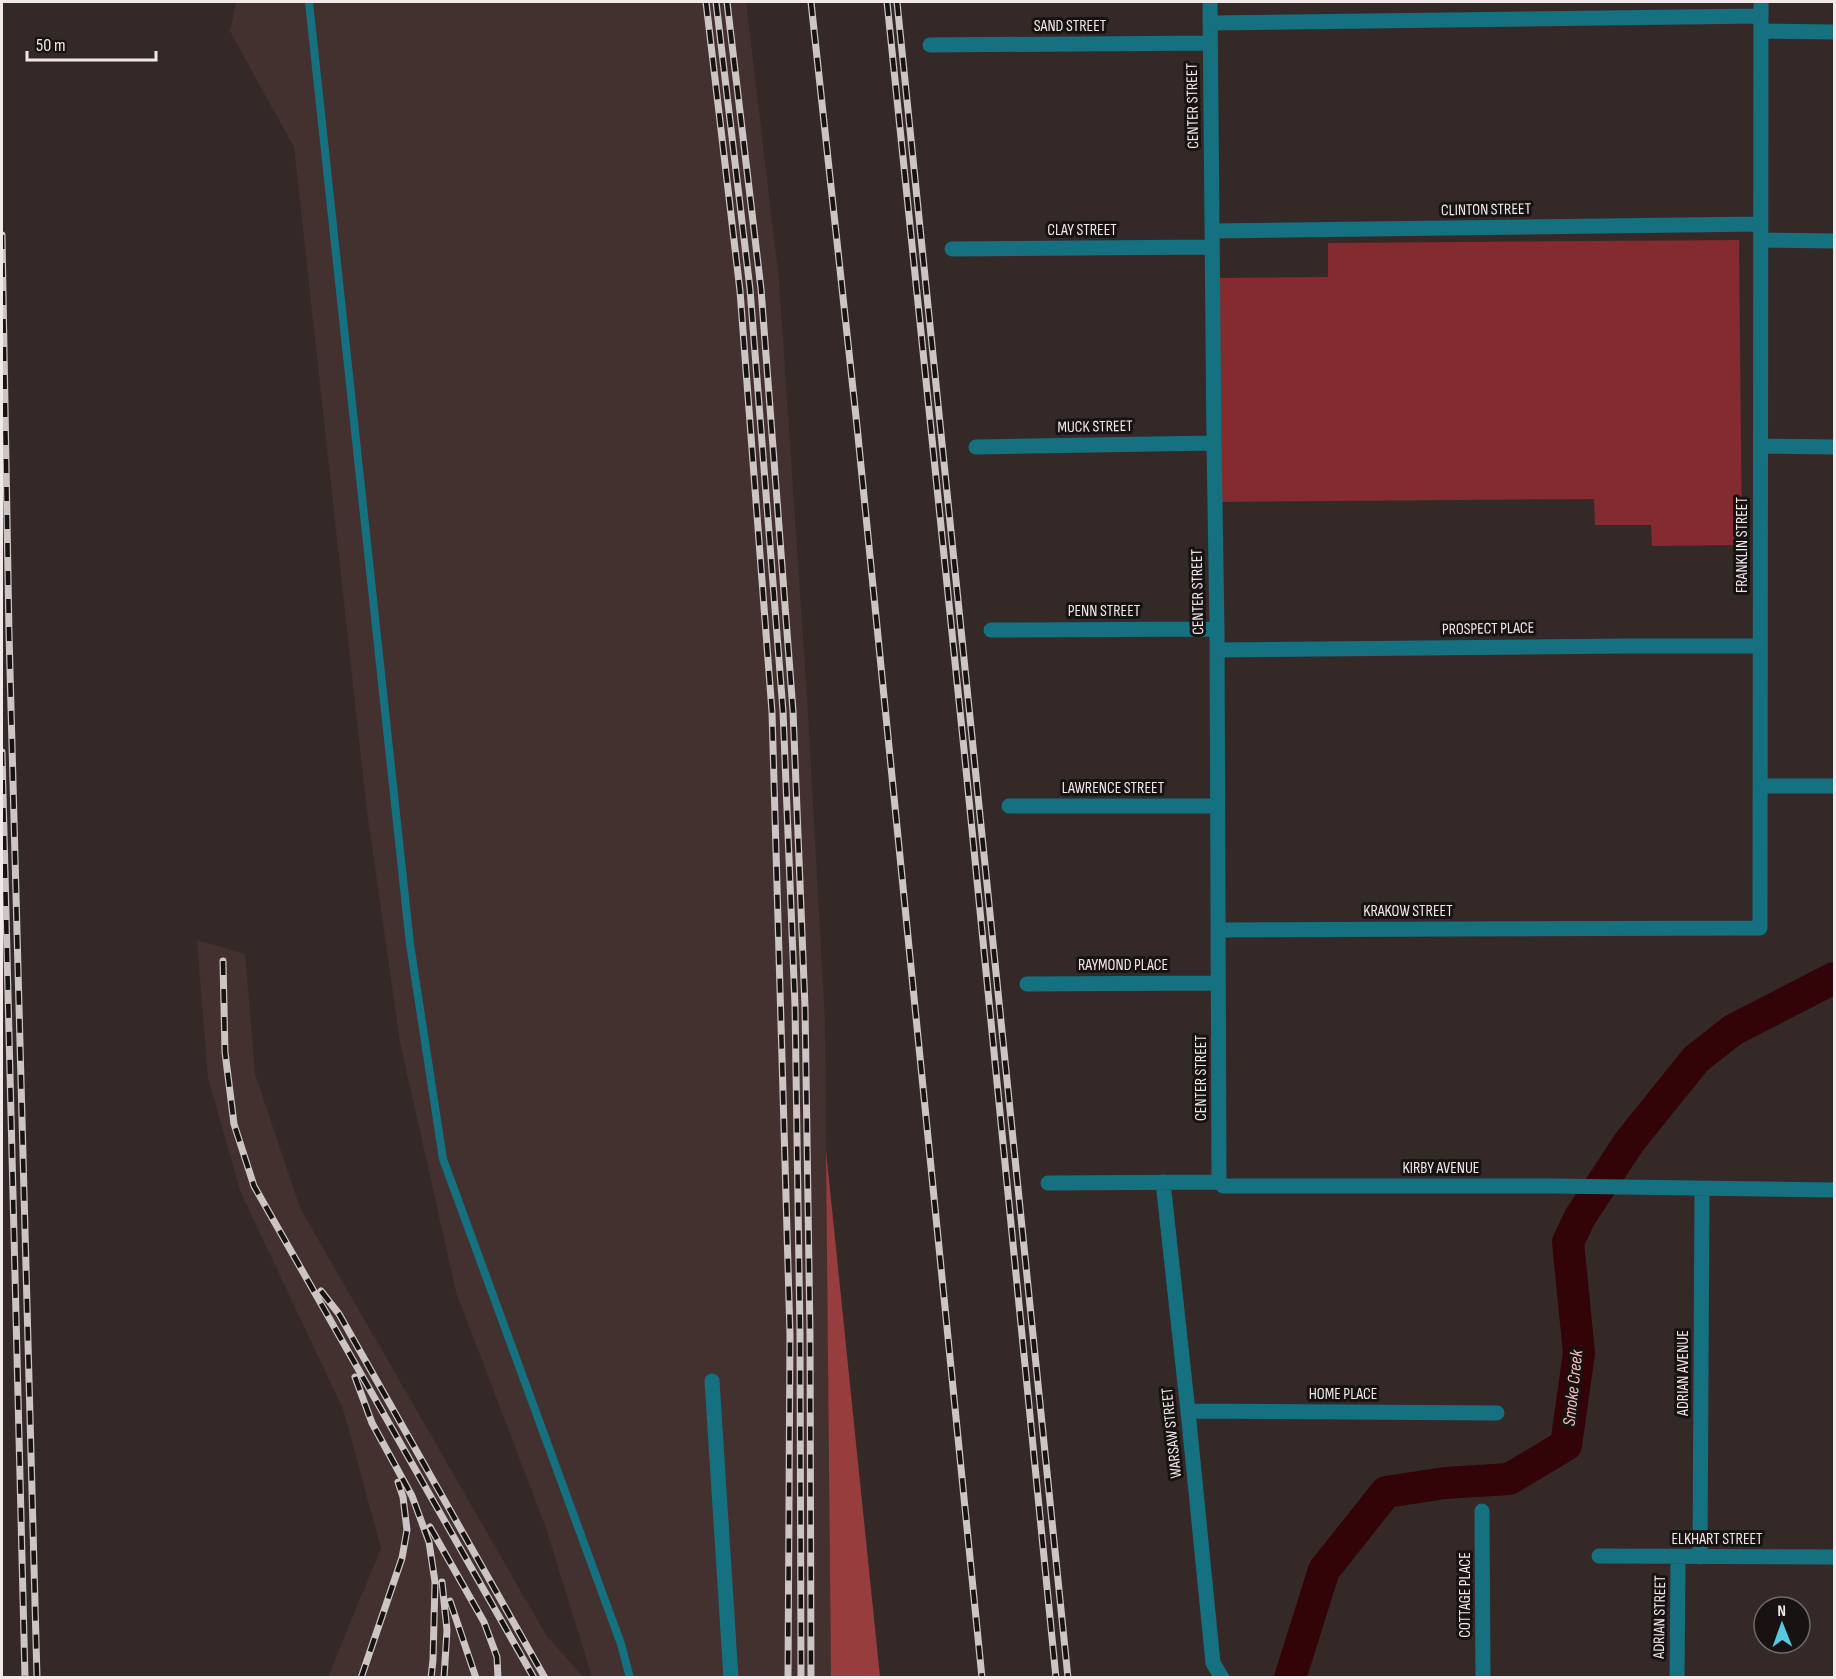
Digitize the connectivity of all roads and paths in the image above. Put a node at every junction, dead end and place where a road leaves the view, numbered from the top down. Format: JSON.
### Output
{"nodes":[{"id":1,"x":309,"y":2,"type":"edge"},
{"id":2,"x":1210,"y":2,"type":"edge"},
{"id":3,"x":1761,"y":16,"type":"edge"},
{"id":4,"x":1210,"y":23,"type":"junction"},
{"id":5,"x":1834,"y":32,"type":"edge"},
{"id":6,"x":1210,"y":44,"type":"junction"},
{"id":7,"x":930,"y":45,"type":"dead end"},
{"id":8,"x":1212,"y":231,"type":"junction"},
{"id":9,"x":1761,"y":232,"type":"junction"},
{"id":10,"x":1834,"y":241,"type":"edge"},
{"id":11,"x":1212,"y":247,"type":"junction"},
{"id":12,"x":951,"y":249,"type":"dead end"},
{"id":13,"x":1214,"y":443,"type":"junction"},
{"id":14,"x":1761,"y":446,"type":"junction"},
{"id":15,"x":976,"y":447,"type":"dead end"},
{"id":16,"x":1834,"y":447,"type":"edge"},
{"id":17,"x":1217,"y":629,"type":"junction"},
{"id":18,"x":991,"y":630,"type":"dead end"},
{"id":19,"x":1760,"y":646,"type":"junction"},
{"id":20,"x":1217,"y":650,"type":"junction"},
{"id":21,"x":1760,"y":786,"type":"junction"},
{"id":22,"x":1834,"y":786,"type":"edge"},
{"id":23,"x":1009,"y":806,"type":"dead end"},
{"id":24,"x":1217,"y":806,"type":"junction"},
{"id":25,"x":1599,"y":928,"type":"joint"},
{"id":26,"x":1218,"y":930,"type":"junction"},
{"id":27,"x":1218,"y":983,"type":"junction"},
{"id":28,"x":1028,"y":984,"type":"dead end"},
{"id":29,"x":1163,"y":1182,"type":"junction"},
{"id":30,"x":1219,"y":1182,"type":"junction"},
{"id":31,"x":1048,"y":1183,"type":"dead end"},
{"id":32,"x":1702,"y":1189,"type":"junction"},
{"id":33,"x":1834,"y":1190,"type":"edge"},
{"id":34,"x":712,"y":1381,"type":"dead end"},
{"id":35,"x":1188,"y":1411,"type":"junction"},
{"id":36,"x":1497,"y":1413,"type":"dead end"},
{"id":37,"x":1482,"y":1511,"type":"dead end"},
{"id":38,"x":1599,"y":1556,"type":"dead end"},
{"id":39,"x":1678,"y":1557,"type":"junction"},
{"id":40,"x":1700,"y":1557,"type":"junction"},
{"id":41,"x":1834,"y":1557,"type":"edge"},
{"id":42,"x":630,"y":1677,"type":"edge"},
{"id":43,"x":731,"y":1677,"type":"edge"},
{"id":44,"x":1222,"y":1677,"type":"edge"},
{"id":45,"x":1483,"y":1677,"type":"edge"},
{"id":46,"x":1677,"y":1677,"type":"edge"}],
"edges":[{"from":1,"to":42,"type":"lane"},
{"from":2,"to":4,"type":"street","name":"CENTER STREET"},
{"from":3,"to":4,"type":"street"},
{"from":3,"to":5,"type":"street"},
{"from":3,"to":9,"type":"street","name":"FRANKLIN STREET"},
{"from":4,"to":6,"type":"street","name":"CENTER STREET"},
{"from":6,"to":7,"type":"street","name":"SAND STREET"},
{"from":6,"to":8,"type":"street","name":"CENTER STREET"},
{"from":8,"to":9,"type":"street","name":"CLINTON STREET"},
{"from":8,"to":11,"type":"street","name":"CENTER STREET"},
{"from":9,"to":10,"type":"street","name":"CLINTON STREET"},
{"from":9,"to":14,"type":"street","name":"FRANKLIN STREET"},
{"from":11,"to":12,"type":"street","name":"CLAY STREET"},
{"from":11,"to":13,"type":"street","name":"CENTER STREET"},
{"from":13,"to":15,"type":"street","name":"MUCK STREET"},
{"from":13,"to":17,"type":"street","name":"CENTER STREET"},
{"from":14,"to":16,"type":"street"},
{"from":14,"to":19,"type":"street","name":"FRANKLIN STREET"},
{"from":17,"to":18,"type":"street","name":"PENN STREET"},
{"from":17,"to":20,"type":"street","name":"CENTER STREET"},
{"from":19,"to":20,"type":"street","name":"PROSPECT PLACE"},
{"from":19,"to":21,"type":"street","name":"FRANKLIN STREET"},
{"from":20,"to":24,"type":"street","name":"CENTER STREET"},
{"from":21,"to":22,"type":"street"},
{"from":21,"to":25,"type":"street","name":"FRANKLIN STREET"},
{"from":23,"to":24,"type":"street","name":"LAWRENCE STREET"},
{"from":24,"to":26,"type":"street","name":"CENTER STREET"},
{"from":25,"to":26,"type":"street","name":"KRAKOW STREET"},
{"from":26,"to":27,"type":"street","name":"CENTER STREET"},
{"from":27,"to":28,"type":"street","name":"RAYMOND PLACE"},
{"from":27,"to":30,"type":"street","name":"CENTER STREET"},
{"from":29,"to":30,"type":"street","name":"KIRBY AVENUE"},
{"from":29,"to":31,"type":"street","name":"KIRBY AVENUE"},
{"from":29,"to":35,"type":"street","name":"WARSAW STREET"},
{"from":30,"to":32,"type":"street","name":"KIRBY AVENUE"},
{"from":32,"to":33,"type":"street","name":"KIRBY AVENUE"},
{"from":32,"to":40,"type":"street","name":"ADRIAN AVENUE"},
{"from":34,"to":43,"type":"street"},
{"from":35,"to":36,"type":"street","name":"HOME PLACE"},
{"from":35,"to":44,"type":"street","name":"WARSAW STREET"},
{"from":37,"to":45,"type":"street","name":"COTTAGE PLACE"},
{"from":38,"to":39,"type":"street","name":"ELKHART STREET"},
{"from":39,"to":40,"type":"street","name":"ELKHART STREET"},
{"from":39,"to":46,"type":"street","name":"ADRIAN STREET"},
{"from":40,"to":41,"type":"street","name":"ELKHART STREET"}]}
